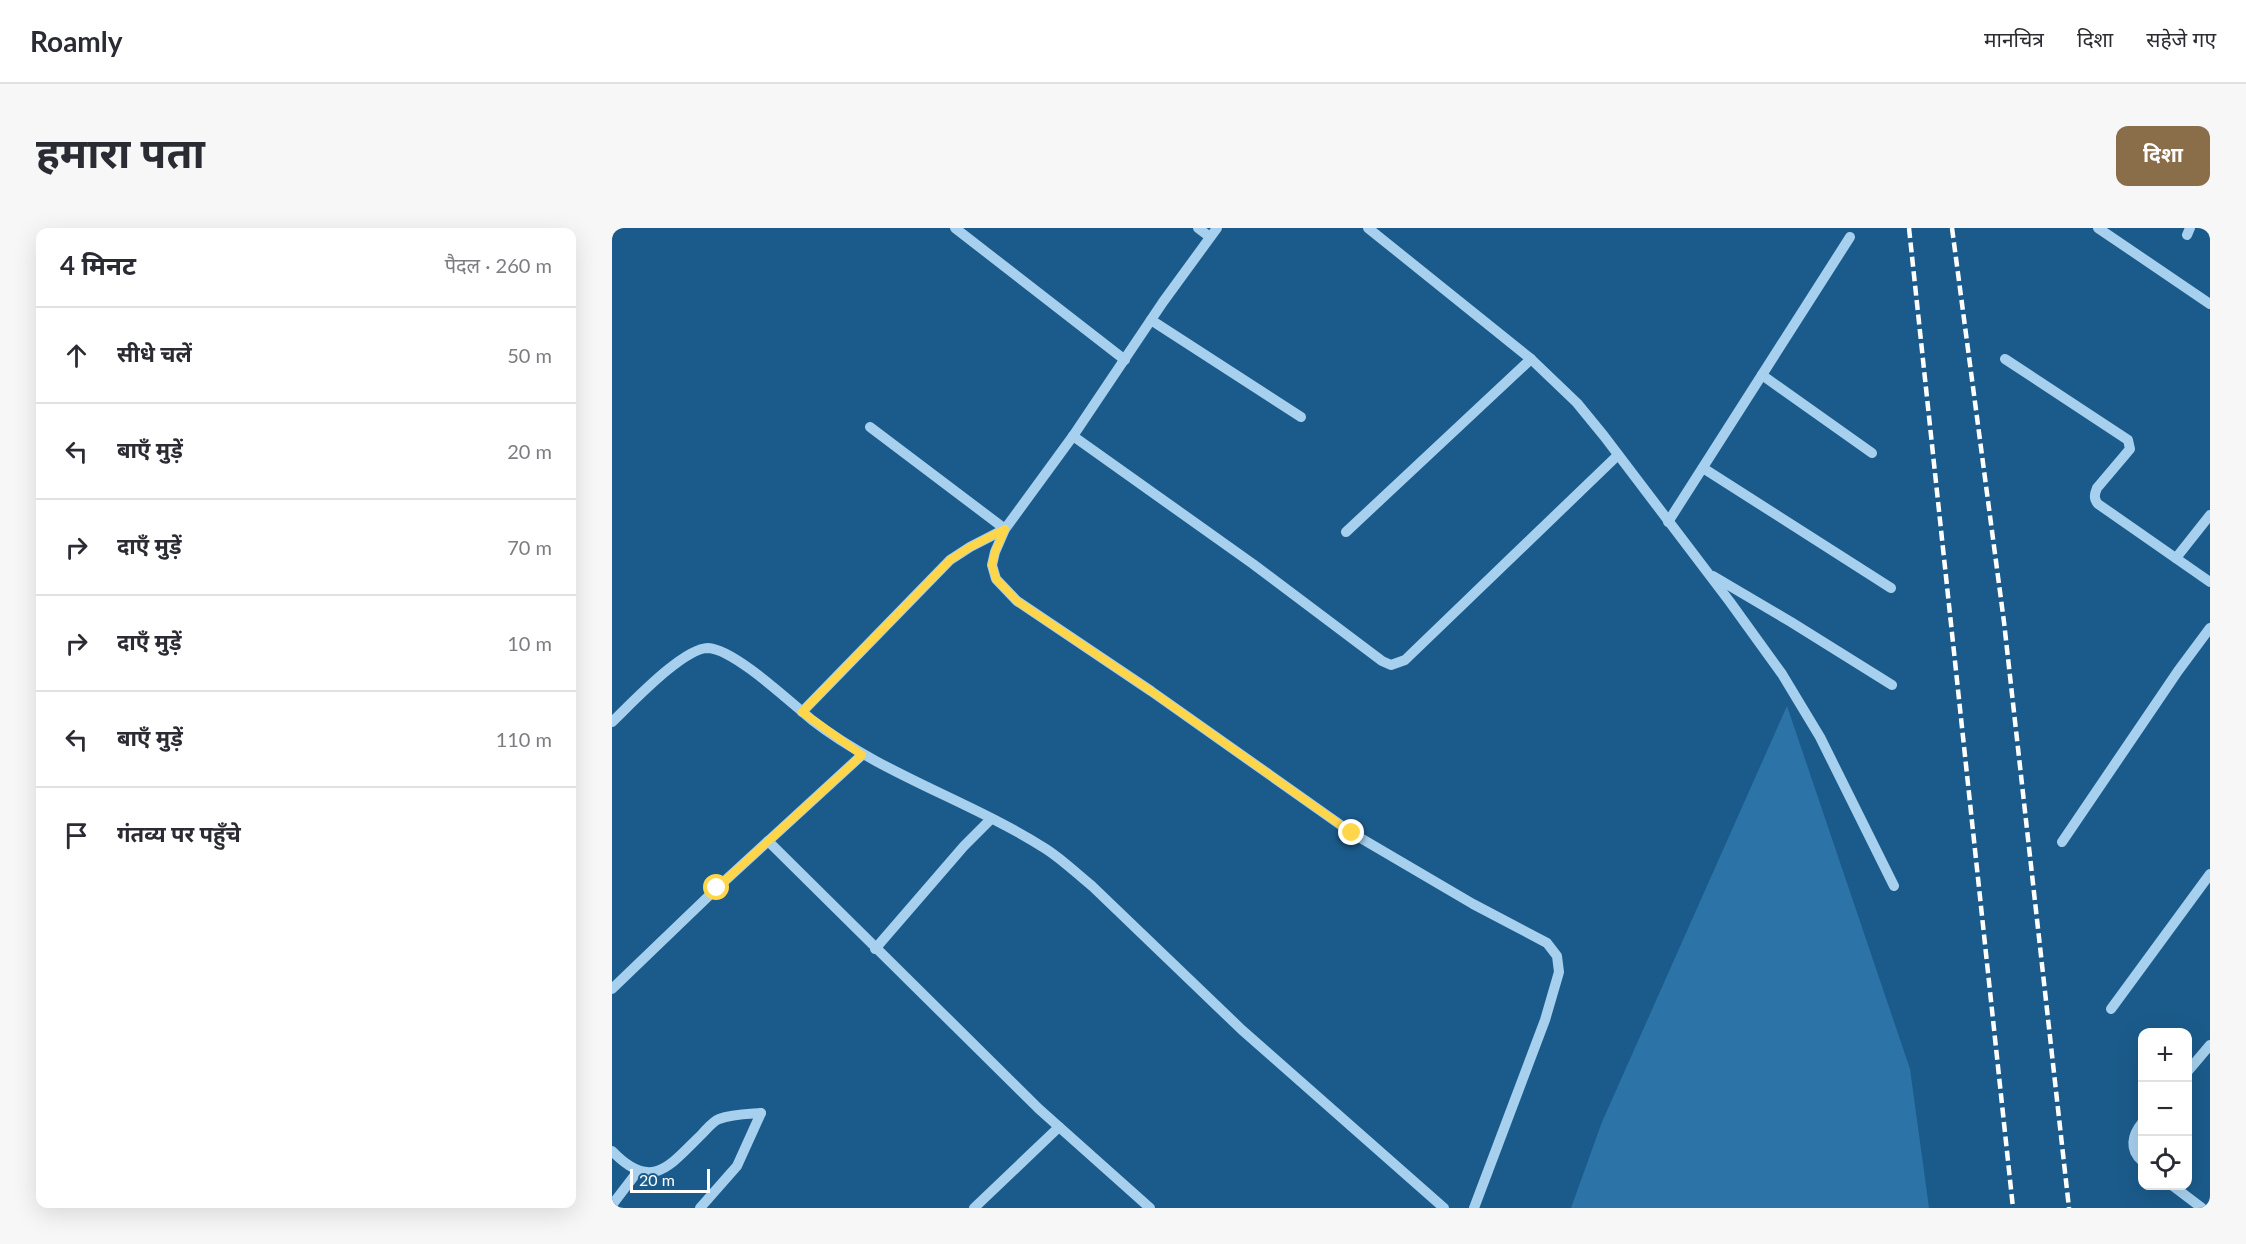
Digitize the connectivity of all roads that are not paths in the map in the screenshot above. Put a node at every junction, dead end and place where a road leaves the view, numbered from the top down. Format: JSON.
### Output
{"nodes":[{"id":1,"x":955,"y":228,"type":"edge"},
{"id":2,"x":1198,"y":228,"type":"edge"},
{"id":3,"x":1217,"y":228,"type":"edge"},
{"id":4,"x":1368,"y":228,"type":"edge"},
{"id":5,"x":2098,"y":228,"type":"edge"},
{"id":6,"x":1210,"y":237,"type":"junction"},
{"id":7,"x":1850,"y":237,"type":"dead end"},
{"id":8,"x":2210,"y":304,"type":"edge"},
{"id":9,"x":1151,"y":320,"type":"junction"},
{"id":10,"x":1531,"y":359,"type":"junction"},
{"id":11,"x":2006,"y":359,"type":"dead end"},
{"id":12,"x":1125,"y":360,"type":"junction"},
{"id":13,"x":1762,"y":375,"type":"junction"},
{"id":14,"x":1301,"y":417,"type":"dead end"},
{"id":15,"x":870,"y":427,"type":"dead end"},
{"id":16,"x":1073,"y":436,"type":"junction"},
{"id":17,"x":1872,"y":453,"type":"dead end"},
{"id":18,"x":1618,"y":455,"type":"junction"},
{"id":19,"x":1702,"y":468,"type":"junction"},
{"id":20,"x":2210,"y":515,"type":"edge"},
{"id":21,"x":1668,"y":522,"type":"junction"},
{"id":22,"x":1005,"y":529,"type":"junction"},
{"id":23,"x":1346,"y":532,"type":"dead end"},
{"id":24,"x":2176,"y":558,"type":"junction"},
{"id":25,"x":1708,"y":574,"type":"junction"},
{"id":26,"x":2210,"y":582,"type":"edge"},
{"id":27,"x":1891,"y":588,"type":"dead end"},
{"id":28,"x":2210,"y":628,"type":"edge"},
{"id":29,"x":1892,"y":685,"type":"dead end"},
{"id":30,"x":802,"y":712,"type":"junction"},
{"id":31,"x":612,"y":722,"type":"edge"},
{"id":32,"x":862,"y":755,"type":"junction"},
{"id":33,"x":991,"y":819,"type":"junction"},
{"id":34,"x":768,"y":842,"type":"junction"},
{"id":35,"x":2062,"y":842,"type":"dead end"},
{"id":36,"x":2210,"y":874,"type":"edge"},
{"id":37,"x":1894,"y":886,"type":"dead end"},
{"id":38,"x":875,"y":949,"type":"junction"},
{"id":39,"x":612,"y":989,"type":"edge"},
{"id":40,"x":2111,"y":1009,"type":"dead end"},
{"id":41,"x":2210,"y":1045,"type":"edge"},
{"id":42,"x":2192,"y":1065,"type":"edge"},
{"id":43,"x":1059,"y":1126,"type":"junction"},
{"id":44,"x":2138,"y":1130,"type":"edge"},
{"id":45,"x":612,"y":1151,"type":"edge"},
{"id":46,"x":2138,"y":1156,"type":"edge"},
{"id":47,"x":638,"y":1171,"type":"junction"},
{"id":48,"x":2179,"y":1190,"type":"edge"},
{"id":49,"x":612,"y":1205,"type":"edge"},
{"id":50,"x":700,"y":1208,"type":"edge"},
{"id":51,"x":974,"y":1208,"type":"edge"},
{"id":52,"x":1150,"y":1208,"type":"edge"},
{"id":53,"x":1444,"y":1208,"type":"edge"},
{"id":54,"x":1474,"y":1208,"type":"edge"},
{"id":55,"x":2202,"y":1208,"type":"edge"}],
"edges":[{"from":1,"to":12,"type":"street"},
{"from":2,"to":6,"type":"street"},
{"from":3,"to":6,"type":"street"},
{"from":4,"to":10,"type":"street"},
{"from":5,"to":8,"type":"street"},
{"from":6,"to":9,"type":"street"},
{"from":7,"to":13,"type":"street"},
{"from":9,"to":12,"type":"street"},
{"from":9,"to":14,"type":"street"},
{"from":10,"to":18,"type":"street"},
{"from":10,"to":23,"type":"street"},
{"from":11,"to":24,"type":"street"},
{"from":12,"to":16,"type":"street"},
{"from":13,"to":17,"type":"street"},
{"from":13,"to":19,"type":"street"},
{"from":15,"to":22,"type":"street"},
{"from":16,"to":18,"type":"street"},
{"from":16,"to":22,"type":"street"},
{"from":18,"to":21,"type":"street"},
{"from":19,"to":21,"type":"street"},
{"from":19,"to":27,"type":"street"},
{"from":20,"to":24,"type":"street"},
{"from":21,"to":25,"type":"street"},
{"from":22,"to":30,"type":"street"},
{"from":22,"to":54,"type":"street"},
{"from":24,"to":26,"type":"street"},
{"from":25,"to":29,"type":"street"},
{"from":25,"to":37,"type":"street"},
{"from":28,"to":35,"type":"street"},
{"from":30,"to":31,"type":"street"},
{"from":30,"to":32,"type":"street"},
{"from":32,"to":33,"type":"street"},
{"from":32,"to":34,"type":"street"},
{"from":33,"to":38,"type":"street"},
{"from":33,"to":53,"type":"street"},
{"from":34,"to":38,"type":"street"},
{"from":34,"to":39,"type":"street"},
{"from":36,"to":40,"type":"street"},
{"from":38,"to":43,"type":"street"},
{"from":41,"to":42,"type":"street"},
{"from":43,"to":51,"type":"street"},
{"from":43,"to":52,"type":"street"},
{"from":44,"to":46,"type":"street"},
{"from":45,"to":47,"type":"street"},
{"from":47,"to":49,"type":"street"},
{"from":47,"to":50,"type":"street"},
{"from":48,"to":55,"type":"street"}]}
